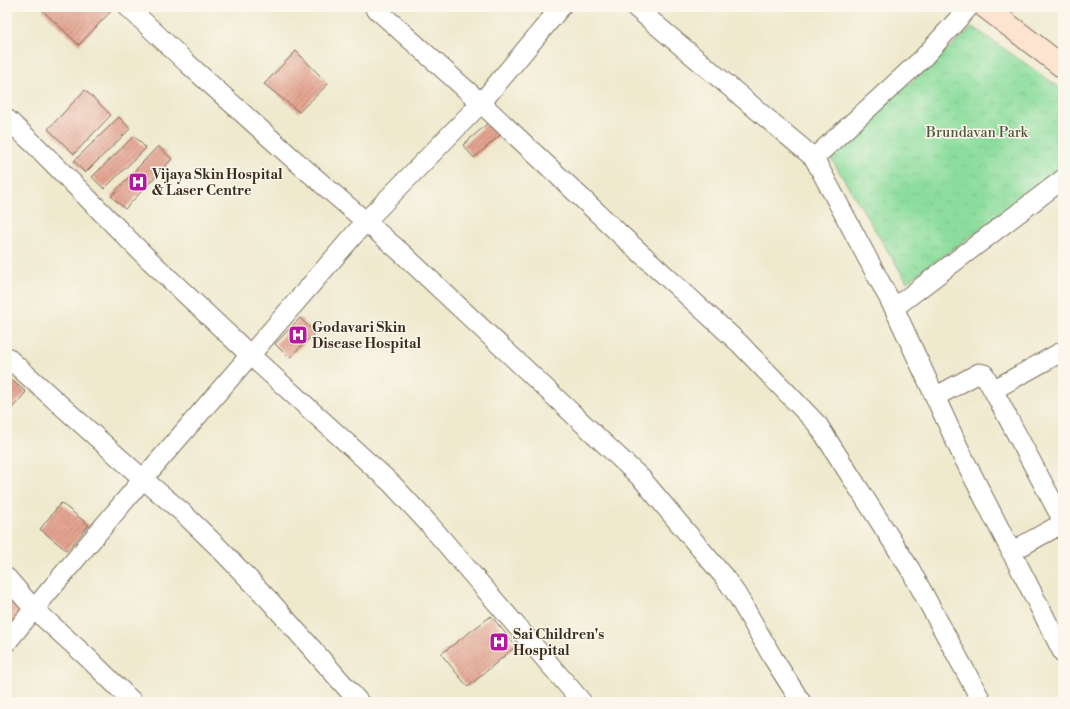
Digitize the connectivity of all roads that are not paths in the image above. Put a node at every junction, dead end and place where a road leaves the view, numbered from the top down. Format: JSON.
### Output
{"nodes":[{"id":1,"x":128,"y":7,"type":"edge"},
{"id":2,"x":374,"y":7,"type":"edge"},
{"id":3,"x":561,"y":7,"type":"edge"},
{"id":4,"x":635,"y":7,"type":"edge"},
{"id":5,"x":969,"y":7,"type":"edge"},
{"id":6,"x":985,"y":7,"type":"edge"},
{"id":7,"x":1063,"y":67,"type":"edge"},
{"id":8,"x":481,"y":103,"type":"junction"},
{"id":9,"x":7,"y":119,"type":"edge"},
{"id":10,"x":814,"y":158,"type":"junction"},
{"id":11,"x":1063,"y":179,"type":"edge"},
{"id":12,"x":366,"y":221,"type":"junction"},
{"id":13,"x":894,"y":308,"type":"junction"},
{"id":14,"x":1063,"y":351,"type":"edge"},
{"id":15,"x":250,"y":355,"type":"junction"},
{"id":16,"x":7,"y":357,"type":"edge"},
{"id":17,"x":993,"y":390,"type":"junction"},
{"id":18,"x":935,"y":397,"type":"junction"},
{"id":19,"x":142,"y":479,"type":"junction"},
{"id":20,"x":1063,"y":522,"type":"edge"},
{"id":21,"x":1011,"y":552,"type":"junction"},
{"id":22,"x":7,"y":578,"type":"edge"},
{"id":23,"x":34,"y":609,"type":"junction"},
{"id":24,"x":7,"y":642,"type":"edge"},
{"id":25,"x":1063,"y":653,"type":"edge"},
{"id":26,"x":133,"y":702,"type":"edge"},
{"id":27,"x":359,"y":702,"type":"edge"},
{"id":28,"x":582,"y":702,"type":"edge"},
{"id":29,"x":801,"y":702,"type":"edge"},
{"id":30,"x":982,"y":702,"type":"edge"}],
"edges":[{"from":1,"to":12,"type":"street"},
{"from":2,"to":8,"type":"street"},
{"from":3,"to":8,"type":"street"},
{"from":4,"to":10,"type":"street"},
{"from":5,"to":10,"type":"street"},
{"from":6,"to":7,"type":"street"},
{"from":8,"to":12,"type":"street"},
{"from":8,"to":30,"type":"street"},
{"from":9,"to":15,"type":"street"},
{"from":10,"to":13,"type":"street"},
{"from":11,"to":13,"type":"street"},
{"from":12,"to":15,"type":"street"},
{"from":12,"to":29,"type":"street"},
{"from":13,"to":18,"type":"street"},
{"from":14,"to":17,"type":"street"},
{"from":15,"to":19,"type":"street"},
{"from":15,"to":28,"type":"street"},
{"from":16,"to":19,"type":"street"},
{"from":17,"to":18,"type":"street"},
{"from":17,"to":20,"type":"street"},
{"from":18,"to":21,"type":"street"},
{"from":19,"to":23,"type":"street"},
{"from":19,"to":27,"type":"street"},
{"from":20,"to":21,"type":"street"},
{"from":21,"to":25,"type":"street"},
{"from":22,"to":23,"type":"street"},
{"from":23,"to":24,"type":"street"},
{"from":23,"to":26,"type":"street"}]}
